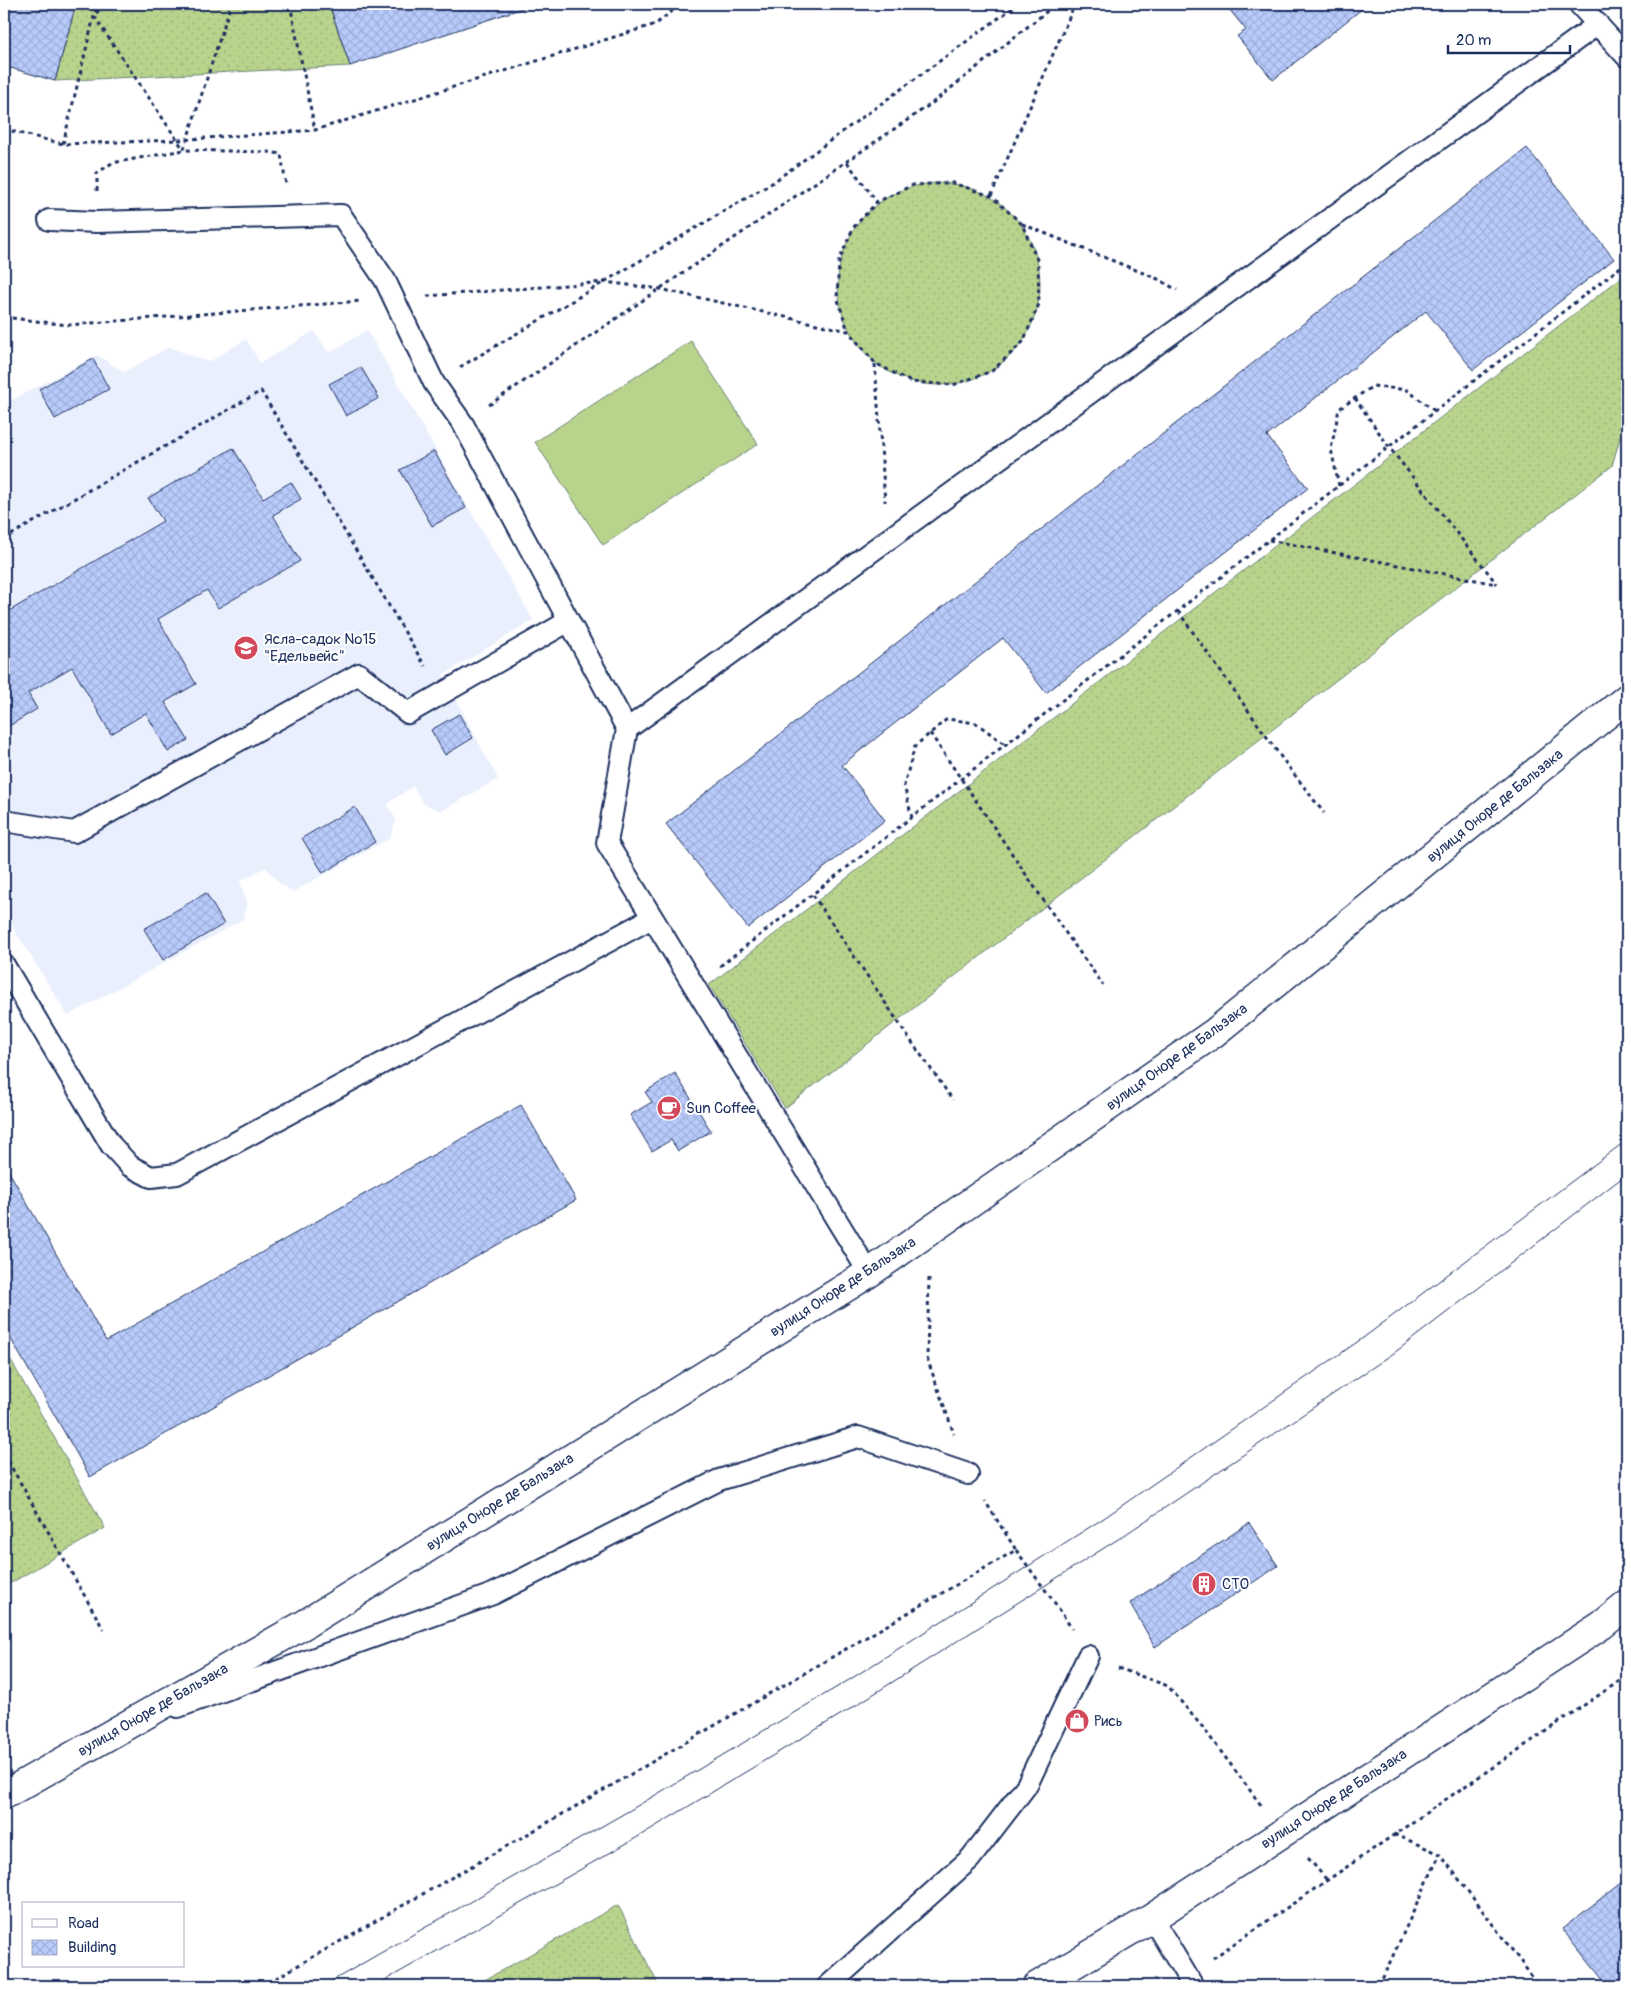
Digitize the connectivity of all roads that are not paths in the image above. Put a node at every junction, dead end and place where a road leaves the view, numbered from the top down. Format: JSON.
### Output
{"nodes":[{"id":1,"x":1580,"y":4,"type":"edge"},
{"id":2,"x":1598,"y":24,"type":"junction"},
{"id":3,"x":1627,"y":57,"type":"edge"},
{"id":4,"x":49,"y":220,"type":"dead end"},
{"id":5,"x":568,"y":621,"type":"junction"},
{"id":6,"x":1627,"y":698,"type":"edge"},
{"id":7,"x":627,"y":729,"type":"junction"},
{"id":8,"x":4,"y":821,"type":"edge"},
{"id":9,"x":652,"y":918,"type":"junction"},
{"id":10,"x":4,"y":965,"type":"edge"},
{"id":11,"x":869,"y":1273,"type":"junction"},
{"id":12,"x":968,"y":1474,"type":"road end"},
{"id":13,"x":1627,"y":1605,"type":"edge"},
{"id":14,"x":1088,"y":1656,"type":"dead end"},
{"id":15,"x":126,"y":1725,"type":"junction"},
{"id":16,"x":4,"y":1795,"type":"edge"},
{"id":17,"x":1152,"y":1918,"type":"junction"},
{"id":18,"x":1190,"y":1981,"type":"edge"},
{"id":19,"x":828,"y":1986,"type":"edge"},
{"id":20,"x":1037,"y":1986,"type":"edge"}],
"edges":[{"from":1,"to":2,"type":"lane"},
{"from":2,"to":3,"type":"lane"},
{"from":2,"to":7,"type":"lane"},
{"from":4,"to":5,"type":"lane"},
{"from":5,"to":7,"type":"lane"},
{"from":5,"to":8,"type":"lane"},
{"from":6,"to":11,"type":"street","name":"вулиця Оноре де Бальзака"},
{"from":7,"to":9,"type":"lane"},
{"from":9,"to":10,"type":"lane"},
{"from":9,"to":11,"type":"lane"},
{"from":11,"to":15,"type":"street","name":"вулиця Оноре де Бальзака"},
{"from":12,"to":15,"type":"lane"},
{"from":13,"to":17,"type":"street","name":"вулиця Оноре де Бальзака"},
{"from":14,"to":19,"type":"lane"},
{"from":15,"to":16,"type":"street","name":"вулиця Оноре де Бальзака"},
{"from":17,"to":18,"type":"lane"},
{"from":17,"to":20,"type":"street","name":"вулиця Оноре де Бальзака"}]}
